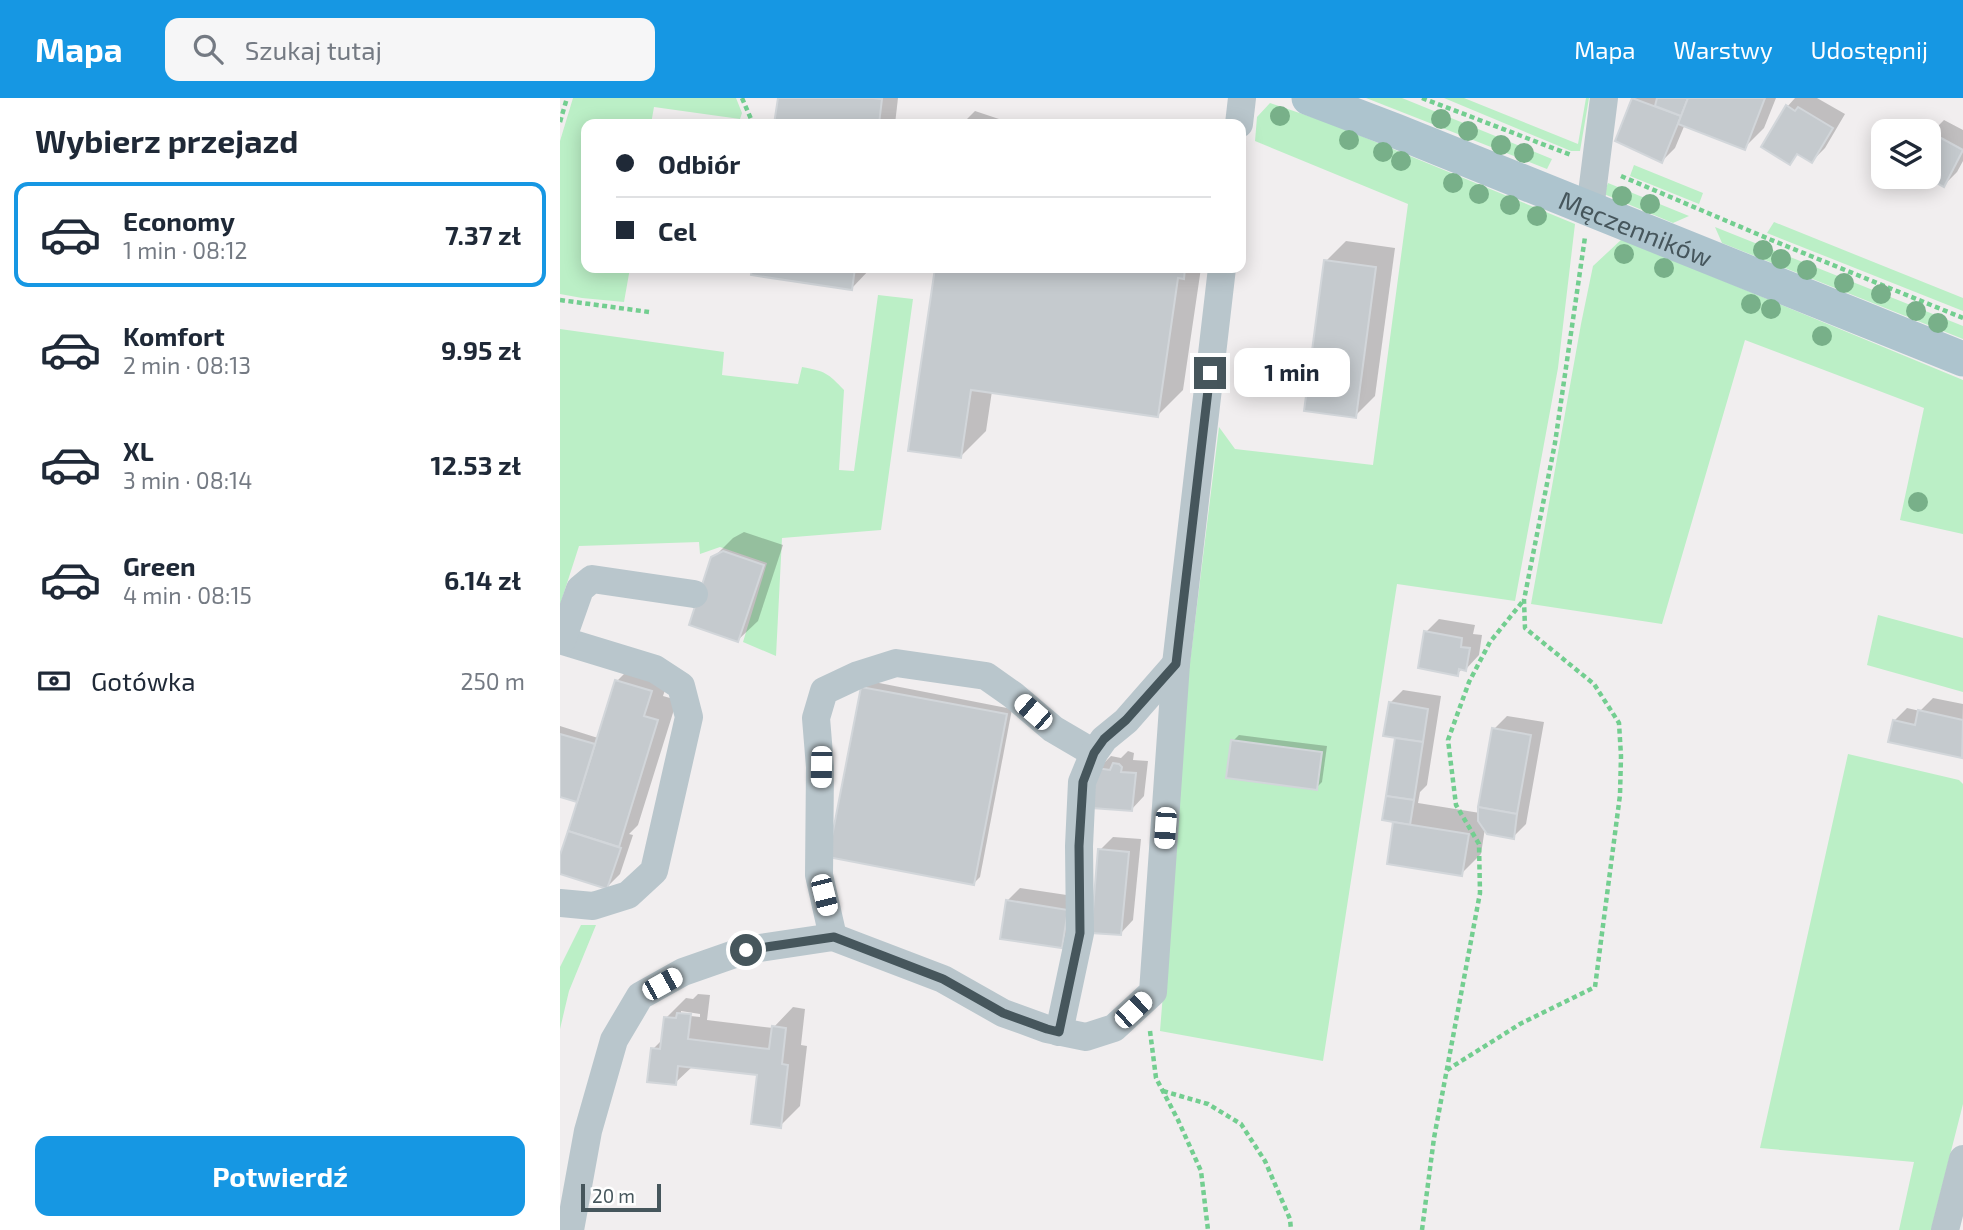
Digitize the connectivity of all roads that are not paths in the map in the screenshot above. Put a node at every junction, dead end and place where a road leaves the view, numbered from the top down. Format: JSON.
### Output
{"nodes":[{"id":1,"x":1242,"y":98,"type":"edge"},
{"id":2,"x":1309,"y":98,"type":"edge"},
{"id":3,"x":1605,"y":98,"type":"edge"},
{"id":4,"x":1240,"y":119,"type":"edge"},
{"id":5,"x":1590,"y":209,"type":"junction"},
{"id":6,"x":1221,"y":273,"type":"edge"},
{"id":7,"x":1963,"y":359,"type":"edge"},
{"id":8,"x":694,"y":594,"type":"dead end"},
{"id":9,"x":561,"y":640,"type":"edge"},
{"id":10,"x":1176,"y":664,"type":"junction"},
{"id":11,"x":1094,"y":753,"type":"junction"},
{"id":12,"x":560,"y":903,"type":"edge"},
{"id":13,"x":834,"y":937,"type":"junction"},
{"id":14,"x":1059,"y":1032,"type":"junction"},
{"id":15,"x":1963,"y":1159,"type":"edge"},
{"id":16,"x":570,"y":1230,"type":"edge"},
{"id":17,"x":1945,"y":1230,"type":"edge"}],
"edges":[{"from":1,"to":4,"type":"street"},
{"from":2,"to":5,"type":"main road","name":"Męczenników"},
{"from":3,"to":5,"type":"street"},
{"from":5,"to":7,"type":"main road","name":"Męczenników"},
{"from":6,"to":10,"type":"street"},
{"from":8,"to":9,"type":"street"},
{"from":9,"to":12,"type":"street"},
{"from":10,"to":11,"type":"street"},
{"from":10,"to":14,"type":"street"},
{"from":11,"to":13,"type":"street"},
{"from":11,"to":14,"type":"street"},
{"from":13,"to":14,"type":"street"},
{"from":13,"to":16,"type":"street"},
{"from":15,"to":17,"type":"street"}]}
